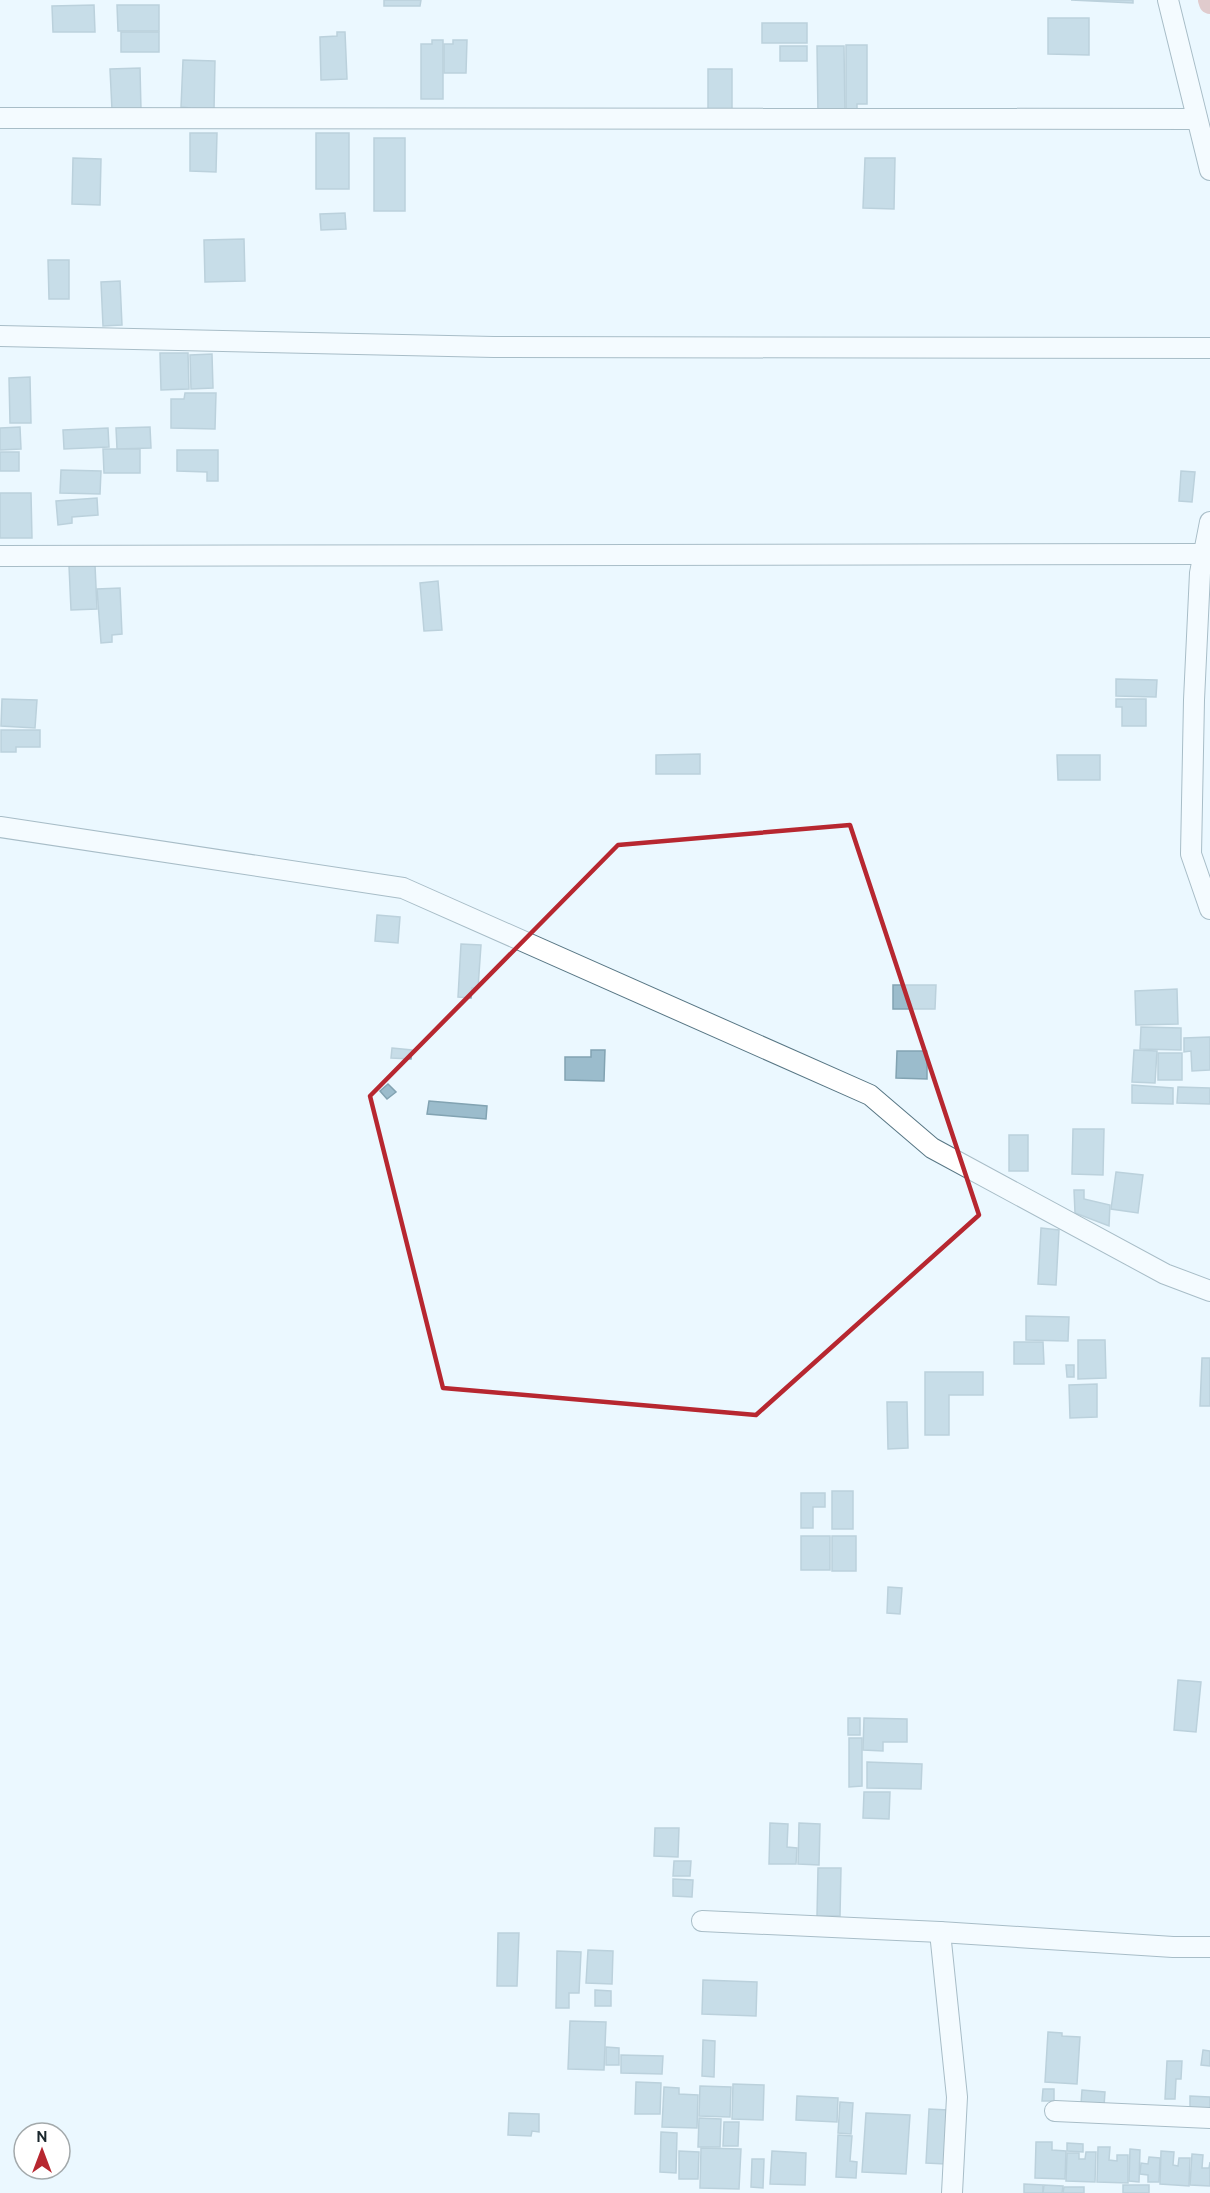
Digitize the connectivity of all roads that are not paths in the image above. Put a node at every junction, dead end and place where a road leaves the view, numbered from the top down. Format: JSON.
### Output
{"nodes":[{"id":1,"x":1168,"y":0,"type":"edge"},
{"id":2,"x":1200,"y":107,"type":"edge"},
{"id":3,"x":0,"y":118,"type":"edge"},
{"id":4,"x":1210,"y":170,"type":"edge"},
{"id":5,"x":0,"y":336,"type":"edge"},
{"id":6,"x":1210,"y":348,"type":"edge"},
{"id":7,"x":1210,"y":522,"type":"edge"},
{"id":8,"x":1204,"y":554,"type":"junction"},
{"id":9,"x":0,"y":556,"type":"edge"},
{"id":10,"x":0,"y":827,"type":"edge"},
{"id":11,"x":1210,"y":909,"type":"edge"},
{"id":12,"x":1210,"y":1291,"type":"edge"},
{"id":13,"x":702,"y":1921,"type":"dead end"},
{"id":14,"x":940,"y":1932,"type":"junction"},
{"id":15,"x":1210,"y":1947,"type":"edge"},
{"id":16,"x":1055,"y":2110,"type":"dead end"},
{"id":17,"x":1210,"y":2118,"type":"edge"},
{"id":18,"x":952,"y":2193,"type":"edge"}],
"edges":[{"from":1,"to":2,"type":"street"},
{"from":2,"to":3,"type":"street"},
{"from":2,"to":4,"type":"street"},
{"from":5,"to":6,"type":"street"},
{"from":7,"to":8,"type":"street"},
{"from":8,"to":9,"type":"street"},
{"from":8,"to":11,"type":"street"},
{"from":10,"to":12,"type":"street"},
{"from":13,"to":14,"type":"street"},
{"from":14,"to":15,"type":"street"},
{"from":14,"to":18,"type":"street"},
{"from":16,"to":17,"type":"street"}]}
